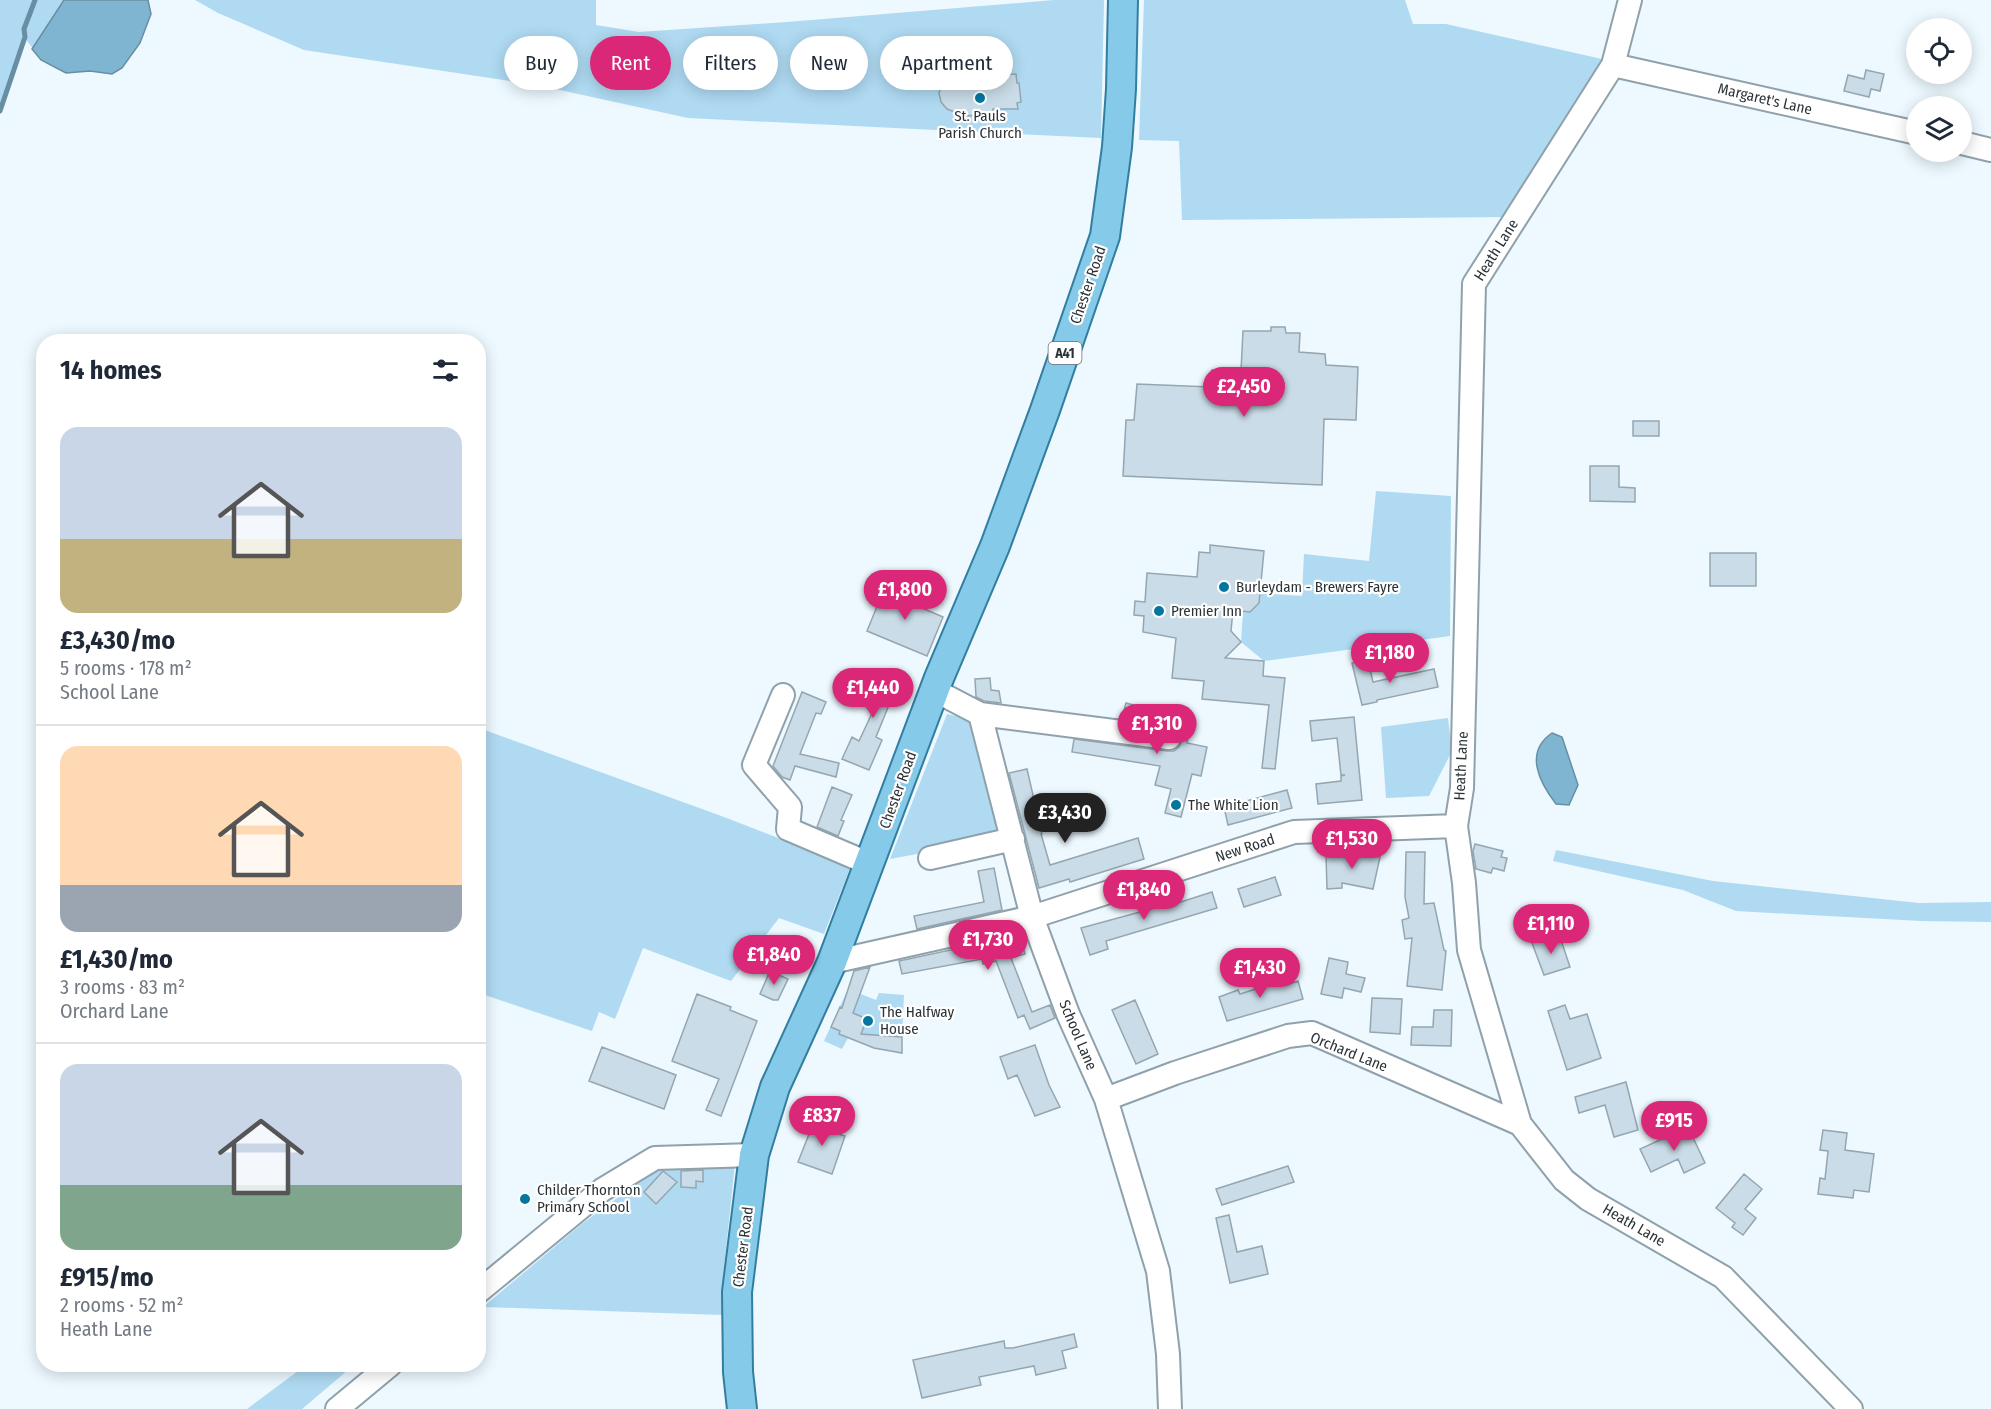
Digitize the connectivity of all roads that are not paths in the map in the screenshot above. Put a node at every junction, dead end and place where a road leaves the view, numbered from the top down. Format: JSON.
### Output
{"nodes":[{"id":1,"x":1123,"y":0,"type":"edge"},
{"id":2,"x":1630,"y":0,"type":"edge"},
{"id":3,"x":1613,"y":65,"type":"junction"},
{"id":4,"x":1906,"y":131,"type":"edge"},
{"id":5,"x":1972,"y":145,"type":"edge"},
{"id":6,"x":1991,"y":150,"type":"edge"},
{"id":7,"x":934,"y":690,"type":"junction"},
{"id":8,"x":783,"y":696,"type":"dead end"},
{"id":9,"x":980,"y":714,"type":"junction"},
{"id":10,"x":1169,"y":738,"type":"dead end"},
{"id":11,"x":1456,"y":826,"type":"junction"},
{"id":12,"x":1013,"y":839,"type":"junction"},
{"id":13,"x":930,"y":858,"type":"dead end"},
{"id":14,"x":870,"y":864,"type":"junction"},
{"id":15,"x":1032,"y":917,"type":"junction"},
{"id":16,"x":832,"y":962,"type":"junction"},
{"id":17,"x":1106,"y":1099,"type":"junction"},
{"id":18,"x":1520,"y":1124,"type":"junction"},
{"id":19,"x":754,"y":1155,"type":"junction"},
{"id":20,"x":486,"y":1285,"type":"edge"},
{"id":21,"x":382,"y":1372,"type":"edge"},
{"id":22,"x":338,"y":1409,"type":"edge"},
{"id":23,"x":742,"y":1409,"type":"edge"},
{"id":24,"x":1170,"y":1409,"type":"edge"},
{"id":25,"x":1851,"y":1409,"type":"edge"}],
"edges":[{"from":1,"to":7,"type":"main road","name":"Chester Road","number":"A41"},
{"from":2,"to":3,"type":"street","name":"Heath Lane"},
{"from":3,"to":4,"type":"street","name":"Margaret's Lane"},
{"from":3,"to":11,"type":"street","name":"Heath Lane"},
{"from":5,"to":6,"type":"street"},
{"from":7,"to":9,"type":"street"},
{"from":7,"to":14,"type":"main road","name":"Chester Road","number":"A41"},
{"from":8,"to":14,"type":"street"},
{"from":9,"to":10,"type":"street"},
{"from":9,"to":12,"type":"street","name":"School Lane"},
{"from":11,"to":15,"type":"street","name":"New Road"},
{"from":11,"to":18,"type":"street","name":"Heath Lane"},
{"from":12,"to":13,"type":"street"},
{"from":12,"to":15,"type":"street","name":"School Lane"},
{"from":14,"to":16,"type":"main road","name":"Chester Road","number":"A41"},
{"from":15,"to":16,"type":"street","name":"New Road"},
{"from":15,"to":17,"type":"street","name":"School Lane"},
{"from":16,"to":19,"type":"main road","name":"Chester Road","number":"A41"},
{"from":17,"to":18,"type":"street","name":"Orchard Lane"},
{"from":17,"to":24,"type":"street","name":"School Lane"},
{"from":18,"to":25,"type":"street","name":"Heath Lane"},
{"from":19,"to":20,"type":"street"},
{"from":19,"to":23,"type":"main road","name":"Chester Road","number":"A41"},
{"from":21,"to":22,"type":"street"}]}
